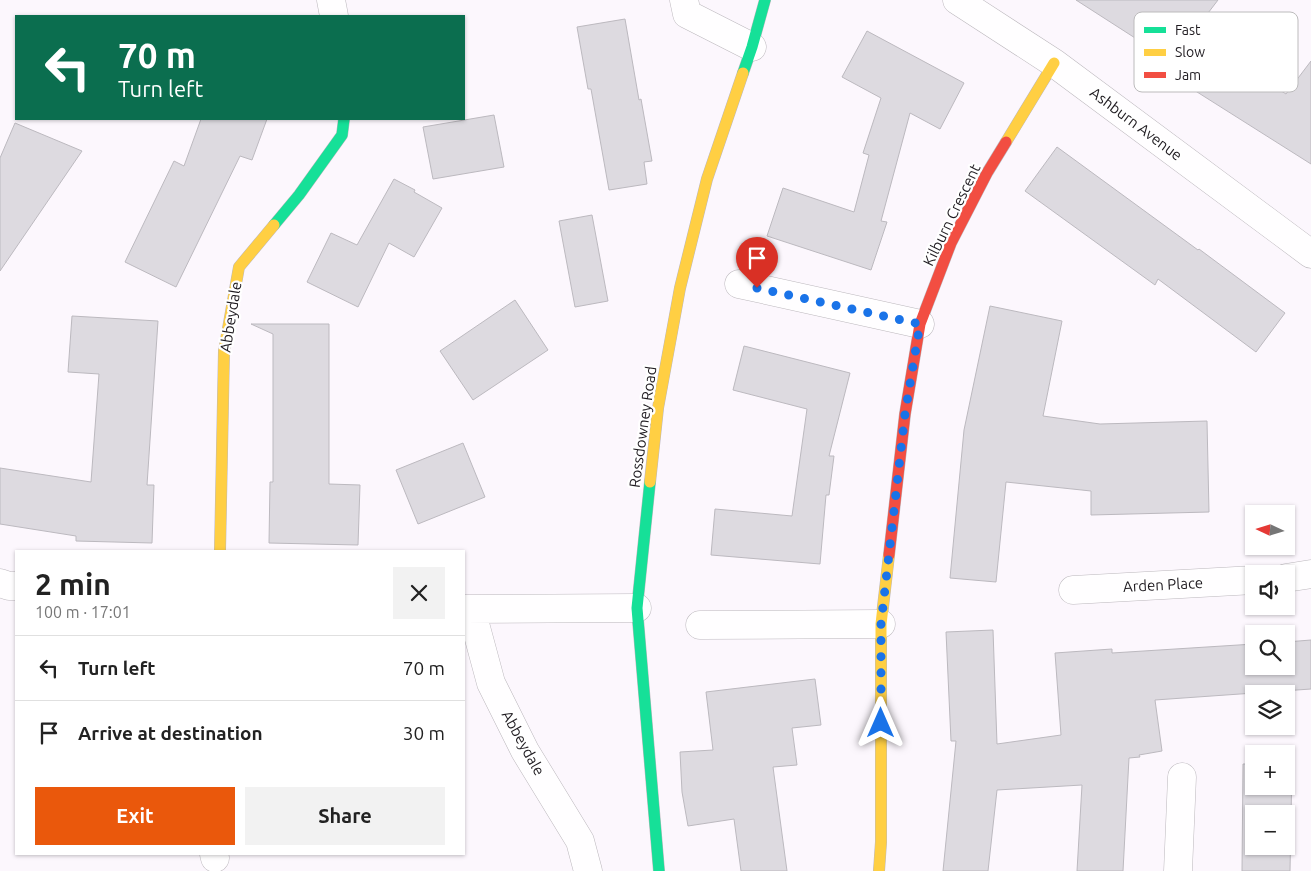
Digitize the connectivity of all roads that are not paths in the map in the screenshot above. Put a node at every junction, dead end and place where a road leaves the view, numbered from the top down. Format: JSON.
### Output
{"nodes":[{"id":1,"x":332,"y":0,"type":"edge"},
{"id":2,"x":684,"y":0,"type":"edge"},
{"id":3,"x":765,"y":0,"type":"edge"},
{"id":4,"x":957,"y":0,"type":"edge"},
{"id":5,"x":334,"y":15,"type":"edge"},
{"id":6,"x":752,"y":47,"type":"junction"},
{"id":7,"x":1054,"y":63,"type":"junction"},
{"id":8,"x":344,"y":120,"type":"edge"},
{"id":9,"x":1311,"y":254,"type":"edge"},
{"id":10,"x":739,"y":284,"type":"dead end"},
{"id":11,"x":920,"y":324,"type":"junction"},
{"id":12,"x":220,"y":550,"type":"edge"},
{"id":13,"x":1311,"y":574,"type":"edge"},
{"id":14,"x":1295,"y":577,"type":"edge"},
{"id":15,"x":1245,"y":580,"type":"edge"},
{"id":16,"x":0,"y":583,"type":"edge"},
{"id":17,"x":15,"y":586,"type":"edge"},
{"id":18,"x":1073,"y":590,"type":"dead end"},
{"id":19,"x":637,"y":608,"type":"junction"},
{"id":20,"x":467,"y":609,"type":"edge"},
{"id":21,"x":881,"y":624,"type":"junction"},
{"id":22,"x":700,"y":625,"type":"dead end"},
{"id":23,"x":1182,"y":777,"type":"dead end"},
{"id":24,"x":588,"y":871,"type":"edge"},
{"id":25,"x":659,"y":871,"type":"edge"},
{"id":26,"x":879,"y":871,"type":"edge"},
{"id":27,"x":1178,"y":871,"type":"edge"}],
"edges":[{"from":1,"to":5,"type":"street"},
{"from":2,"to":6,"type":"street"},
{"from":3,"to":6,"type":"street","name":"Rossdowney Road"},
{"from":4,"to":7,"type":"street","name":"Ashburn Avenue"},
{"from":6,"to":19,"type":"street","name":"Rossdowney Road"},
{"from":7,"to":9,"type":"street","name":"Ashburn Avenue"},
{"from":7,"to":11,"type":"street","name":"Kilburn Crescent"},
{"from":8,"to":12,"type":"street","name":"Abbeydale"},
{"from":10,"to":11,"type":"street"},
{"from":11,"to":21,"type":"street","name":"Kilburn Crescent"},
{"from":13,"to":14,"type":"street"},
{"from":15,"to":18,"type":"street","name":"Arden Place"},
{"from":16,"to":17,"type":"street"},
{"from":19,"to":20,"type":"street","name":"Abbeydale"},
{"from":19,"to":25,"type":"street","name":"Rossdowney Road"},
{"from":20,"to":24,"type":"street","name":"Abbeydale"},
{"from":21,"to":22,"type":"street"},
{"from":21,"to":26,"type":"street","name":"Kilburn Crescent"},
{"from":23,"to":27,"type":"street"}]}
